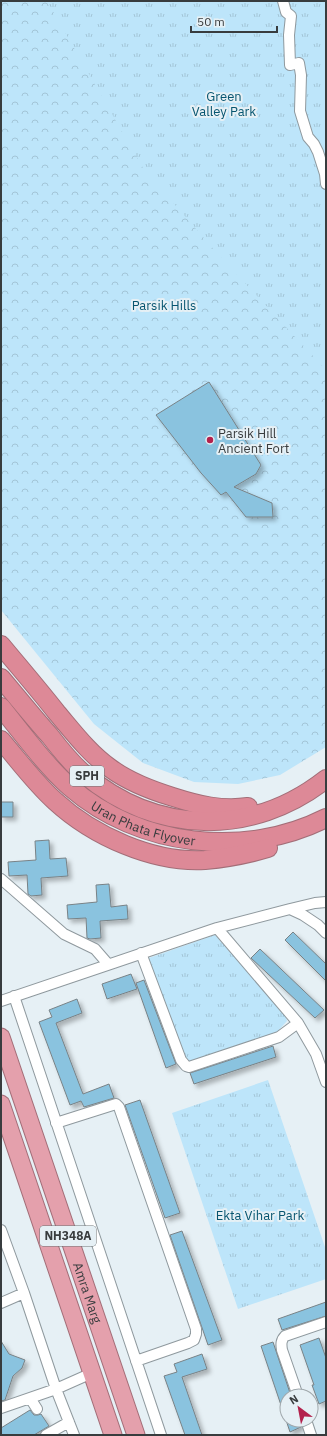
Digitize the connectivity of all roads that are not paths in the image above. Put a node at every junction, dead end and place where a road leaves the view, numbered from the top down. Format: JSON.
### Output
{"nodes":[{"id":1,"x":283,"y":1,"type":"edge"},
{"id":2,"x":326,"y":184,"type":"edge"},
{"id":3,"x":1,"y":645,"type":"edge"},
{"id":4,"x":1,"y":678,"type":"edge"},
{"id":5,"x":1,"y":708,"type":"edge"},
{"id":6,"x":1,"y":740,"type":"edge"},
{"id":7,"x":321,"y":783,"type":"edge"},
{"id":8,"x":326,"y":819,"type":"edge"},
{"id":9,"x":1,"y":879,"type":"edge"},
{"id":10,"x":326,"y":902,"type":"edge"},
{"id":11,"x":290,"y":909,"type":"junction"},
{"id":12,"x":217,"y":928,"type":"junction"},
{"id":13,"x":326,"y":933,"type":"edge"},
{"id":14,"x":141,"y":954,"type":"junction"},
{"id":15,"x":108,"y":964,"type":"junction"},
{"id":16,"x":14,"y":996,"type":"junction"},
{"id":17,"x":1,"y":1001,"type":"edge"},
{"id":18,"x":298,"y":1023,"type":"junction"},
{"id":19,"x":1,"y":1037,"type":"edge"},
{"id":20,"x":326,"y":1082,"type":"edge"},
{"id":21,"x":1,"y":1104,"type":"edge"},
{"id":22,"x":56,"y":1123,"type":"junction"},
{"id":23,"x":1,"y":1230,"type":"edge"},
{"id":24,"x":24,"y":1293,"type":"junction"},
{"id":25,"x":1,"y":1303,"type":"edge"},
{"id":26,"x":326,"y":1322,"type":"edge"},
{"id":27,"x":136,"y":1361,"type":"junction"},
{"id":28,"x":92,"y":1373,"type":"junction"},
{"id":29,"x":295,"y":1388,"type":"edge"},
{"id":30,"x":56,"y":1389,"type":"junction"},
{"id":31,"x":30,"y":1398,"type":"junction"},
{"id":32,"x":1,"y":1408,"type":"edge"},
{"id":33,"x":37,"y":1409,"type":"dead end"},
{"id":34,"x":70,"y":1422,"type":"junction"},
{"id":35,"x":46,"y":1435,"type":"edge"},
{"id":36,"x":74,"y":1435,"type":"edge"},
{"id":37,"x":113,"y":1435,"type":"edge"},
{"id":38,"x":136,"y":1435,"type":"edge"},
{"id":39,"x":161,"y":1435,"type":"edge"}],
"edges":[{"from":1,"to":2,"type":"street"},
{"from":3,"to":7,"type":"highway"},
{"from":4,"to":7,"type":"highway","name":"Uran Phata Flyover","number":"SPH"},
{"from":5,"to":8,"type":"highway","name":"Uran Phata Flyover","number":"SPH"},
{"from":6,"to":8,"type":"highway"},
{"from":9,"to":15,"type":"street"},
{"from":10,"to":11,"type":"street"},
{"from":11,"to":12,"type":"street"},
{"from":11,"to":13,"type":"street"},
{"from":12,"to":14,"type":"street"},
{"from":12,"to":18,"type":"street"},
{"from":14,"to":15,"type":"street"},
{"from":14,"to":18,"type":"street"},
{"from":15,"to":16,"type":"street"},
{"from":16,"to":17,"type":"street"},
{"from":16,"to":22,"type":"street"},
{"from":18,"to":20,"type":"street"},
{"from":19,"to":38,"type":"highway","name":"Amra Marg","number":"NH348A"},
{"from":21,"to":28,"type":"highway","name":"Amra Marg","number":"NH348A"},
{"from":22,"to":27,"type":"street"},
{"from":22,"to":27,"type":"street"},
{"from":23,"to":24,"type":"street"},
{"from":24,"to":25,"type":"street"},
{"from":24,"to":30,"type":"street"},
{"from":26,"to":29,"type":"street"},
{"from":27,"to":39,"type":"street"},
{"from":28,"to":30,"type":"street"},
{"from":28,"to":37,"type":"highway","name":"Amra Marg","number":"NH348A"},
{"from":30,"to":31,"type":"street"},
{"from":30,"to":34,"type":"street"},
{"from":31,"to":32,"type":"street"},
{"from":31,"to":33,"type":"street"},
{"from":34,"to":35,"type":"street"},
{"from":34,"to":36,"type":"street"}]}
